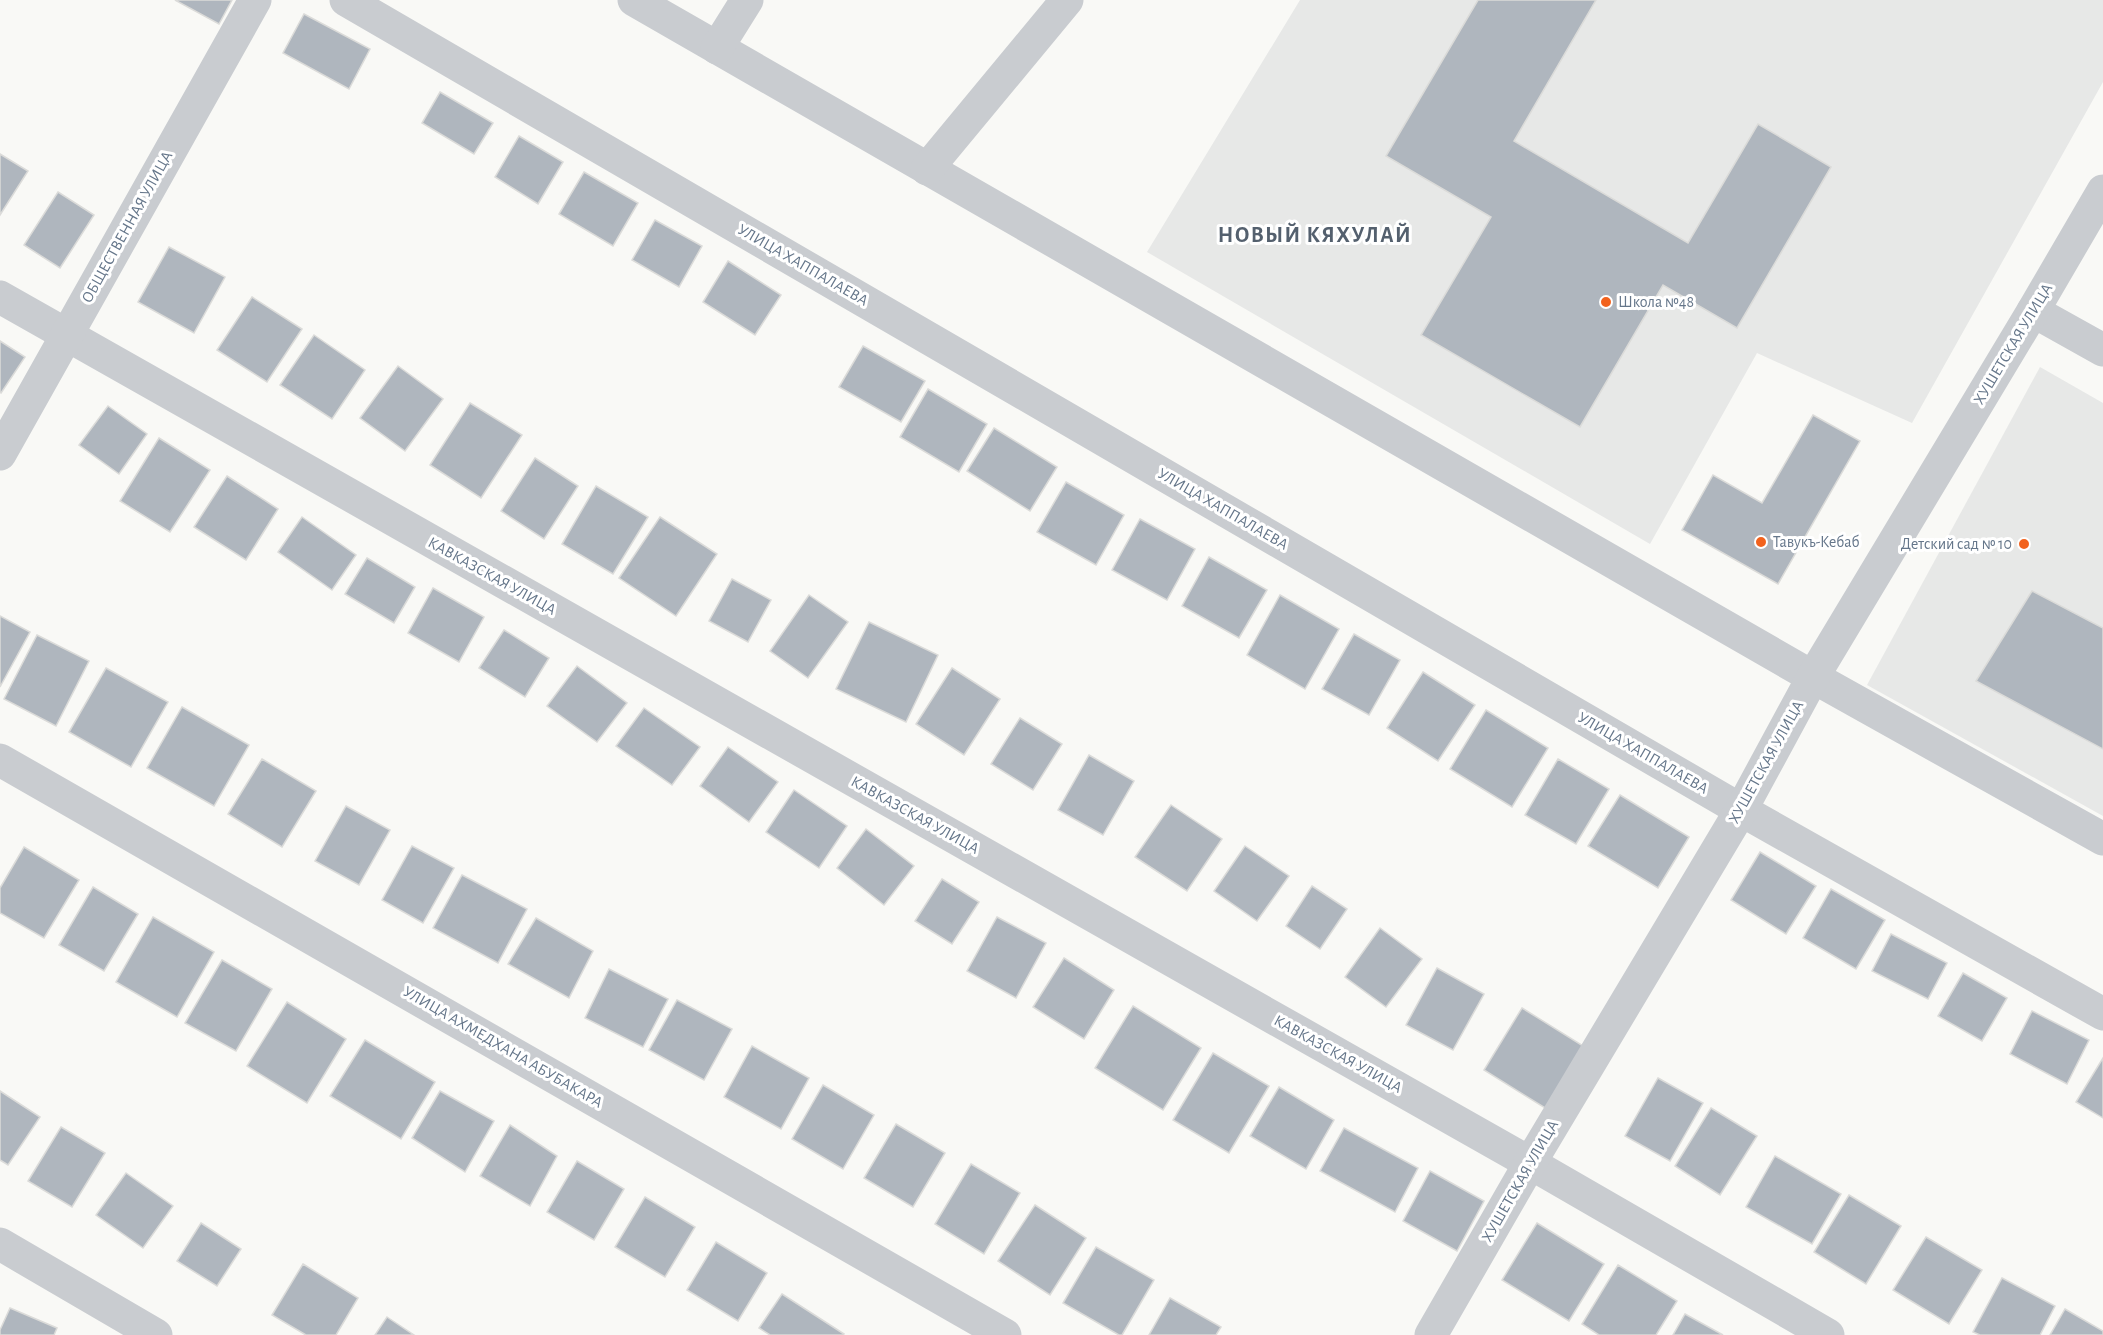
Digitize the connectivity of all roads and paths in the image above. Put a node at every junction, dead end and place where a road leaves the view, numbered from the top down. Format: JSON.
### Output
{"nodes":[{"id":1,"x":255,"y":0,"type":"edge"},
{"id":2,"x":346,"y":0,"type":"edge"},
{"id":3,"x":634,"y":0,"type":"edge"},
{"id":4,"x":747,"y":0,"type":"edge"},
{"id":5,"x":1067,"y":0,"type":"edge"},
{"id":6,"x":717,"y":48,"type":"junction"},
{"id":7,"x":927,"y":169,"type":"junction"},
{"id":8,"x":2103,"y":191,"type":"edge"},
{"id":9,"x":0,"y":297,"type":"edge"},
{"id":10,"x":2033,"y":311,"type":"junction"},
{"id":11,"x":66,"y":335,"type":"junction"},
{"id":12,"x":2103,"y":350,"type":"edge"},
{"id":13,"x":0,"y":454,"type":"edge"},
{"id":14,"x":1813,"y":677,"type":"junction"},
{"id":15,"x":0,"y":760,"type":"edge"},
{"id":16,"x":1741,"y":810,"type":"junction"},
{"id":17,"x":2103,"y":839,"type":"edge"},
{"id":18,"x":2103,"y":1014,"type":"edge"},
{"id":19,"x":1530,"y":1163,"type":"junction"},
{"id":20,"x":0,"y":1244,"type":"edge"},
{"id":21,"x":156,"y":1335,"type":"edge"},
{"id":22,"x":1005,"y":1335,"type":"edge"},
{"id":23,"x":1431,"y":1335,"type":"edge"},
{"id":24,"x":1828,"y":1335,"type":"edge"}],
"edges":[{"from":1,"to":11,"type":"street","name":"ОБЩЕСТВЕННАЯ УЛИЦА"},
{"from":2,"to":16,"type":"street","name":"УЛИЦА ХАППАЛАЕВА"},
{"from":3,"to":6,"type":"street"},
{"from":4,"to":6,"type":"street"},
{"from":5,"to":7,"type":"street"},
{"from":6,"to":7,"type":"street"},
{"from":7,"to":14,"type":"street"},
{"from":8,"to":10,"type":"street","name":"ХУШЕТСКАЯ УЛИЦА"},
{"from":9,"to":11,"type":"street","name":"КАВКАЗСКАЯ УЛИЦА"},
{"from":10,"to":12,"type":"street"},
{"from":10,"to":14,"type":"street","name":"ХУШЕТСКАЯ УЛИЦА"},
{"from":11,"to":13,"type":"street","name":"ОБЩЕСТВЕННАЯ УЛИЦА"},
{"from":11,"to":19,"type":"street","name":"КАВКАЗСКАЯ УЛИЦА"},
{"from":14,"to":16,"type":"street","name":"ХУШЕТСКАЯ УЛИЦА"},
{"from":14,"to":17,"type":"street"},
{"from":15,"to":22,"type":"street","name":"УЛИЦА АХМЕДХАНА АБУБАКАРА"},
{"from":16,"to":18,"type":"street","name":"УЛИЦА ХАППАЛАЕВА"},
{"from":16,"to":19,"type":"street","name":"ХУШЕТСКАЯ УЛИЦА"},
{"from":19,"to":23,"type":"street","name":"ХУШЕТСКАЯ УЛИЦА"},
{"from":19,"to":24,"type":"street","name":"КАВКАЗСКАЯ УЛИЦА"},
{"from":20,"to":21,"type":"street"}]}
